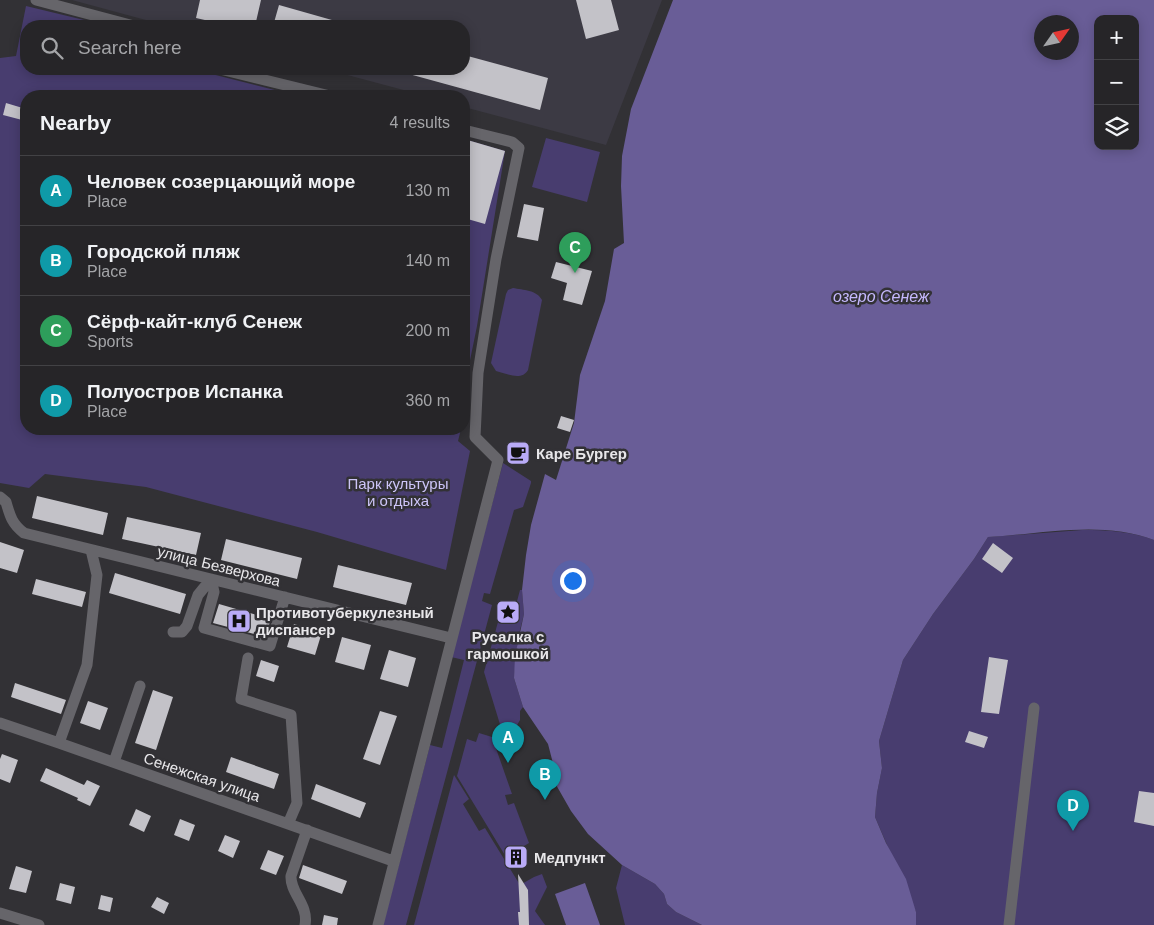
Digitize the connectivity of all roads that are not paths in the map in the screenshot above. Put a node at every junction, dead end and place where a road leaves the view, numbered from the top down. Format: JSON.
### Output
{"nodes":[{"id":1,"x":36,"y":0,"type":"edge"},
{"id":2,"x":111,"y":20,"type":"edge"},
{"id":3,"x":244,"y":75,"type":"edge"},
{"id":4,"x":306,"y":90,"type":"edge"},
{"id":5,"x":470,"y":132,"type":"edge"},
{"id":6,"x":0,"y":497,"type":"edge"},
{"id":7,"x":91,"y":550,"type":"junction"},
{"id":8,"x":211,"y":579,"type":"junction"},
{"id":9,"x":285,"y":597,"type":"junction"},
{"id":10,"x":173,"y":632,"type":"dead end"},
{"id":11,"x":452,"y":638,"type":"junction"},
{"id":12,"x":248,"y":658,"type":"dead end"},
{"id":13,"x":140,"y":686,"type":"dead end"},
{"id":14,"x":1034,"y":708,"type":"dead end"},
{"id":15,"x":0,"y":723,"type":"edge"},
{"id":16,"x":59,"y":743,"type":"junction"},
{"id":17,"x":114,"y":762,"type":"junction"},
{"id":18,"x":288,"y":824,"type":"junction"},
{"id":19,"x":308,"y":830,"type":"junction"},
{"id":20,"x":393,"y":860,"type":"junction"},
{"id":21,"x":0,"y":913,"type":"edge"},
{"id":22,"x":23,"y":922,"type":"edge"},
{"id":23,"x":39,"y":925,"type":"edge"},
{"id":24,"x":305,"y":925,"type":"edge"},
{"id":25,"x":378,"y":925,"type":"edge"},
{"id":26,"x":1009,"y":925,"type":"edge"}],
"edges":[{"from":1,"to":2,"type":"street"},
{"from":3,"to":4,"type":"street"},
{"from":5,"to":11,"type":"street"},
{"from":6,"to":7,"type":"street","name":"улица Безверхова"},
{"from":7,"to":8,"type":"street","name":"улица Безверхова"},
{"from":7,"to":16,"type":"street"},
{"from":8,"to":9,"type":"street","name":"улица Безверхова"},
{"from":8,"to":9,"type":"street"},
{"from":8,"to":10,"type":"street"},
{"from":9,"to":11,"type":"street","name":"улица Безверхова"},
{"from":11,"to":20,"type":"street"},
{"from":12,"to":18,"type":"street"},
{"from":13,"to":17,"type":"street"},
{"from":14,"to":26,"type":"street"},
{"from":15,"to":16,"type":"street","name":"Сенежская улица"},
{"from":16,"to":17,"type":"street","name":"Сенежская улица"},
{"from":17,"to":18,"type":"street","name":"Сенежская улица"},
{"from":18,"to":19,"type":"street","name":"Сенежская улица"},
{"from":19,"to":20,"type":"street","name":"Сенежская улица"},
{"from":19,"to":24,"type":"street"},
{"from":20,"to":25,"type":"street"},
{"from":21,"to":22,"type":"street"},
{"from":22,"to":23,"type":"street"}]}
